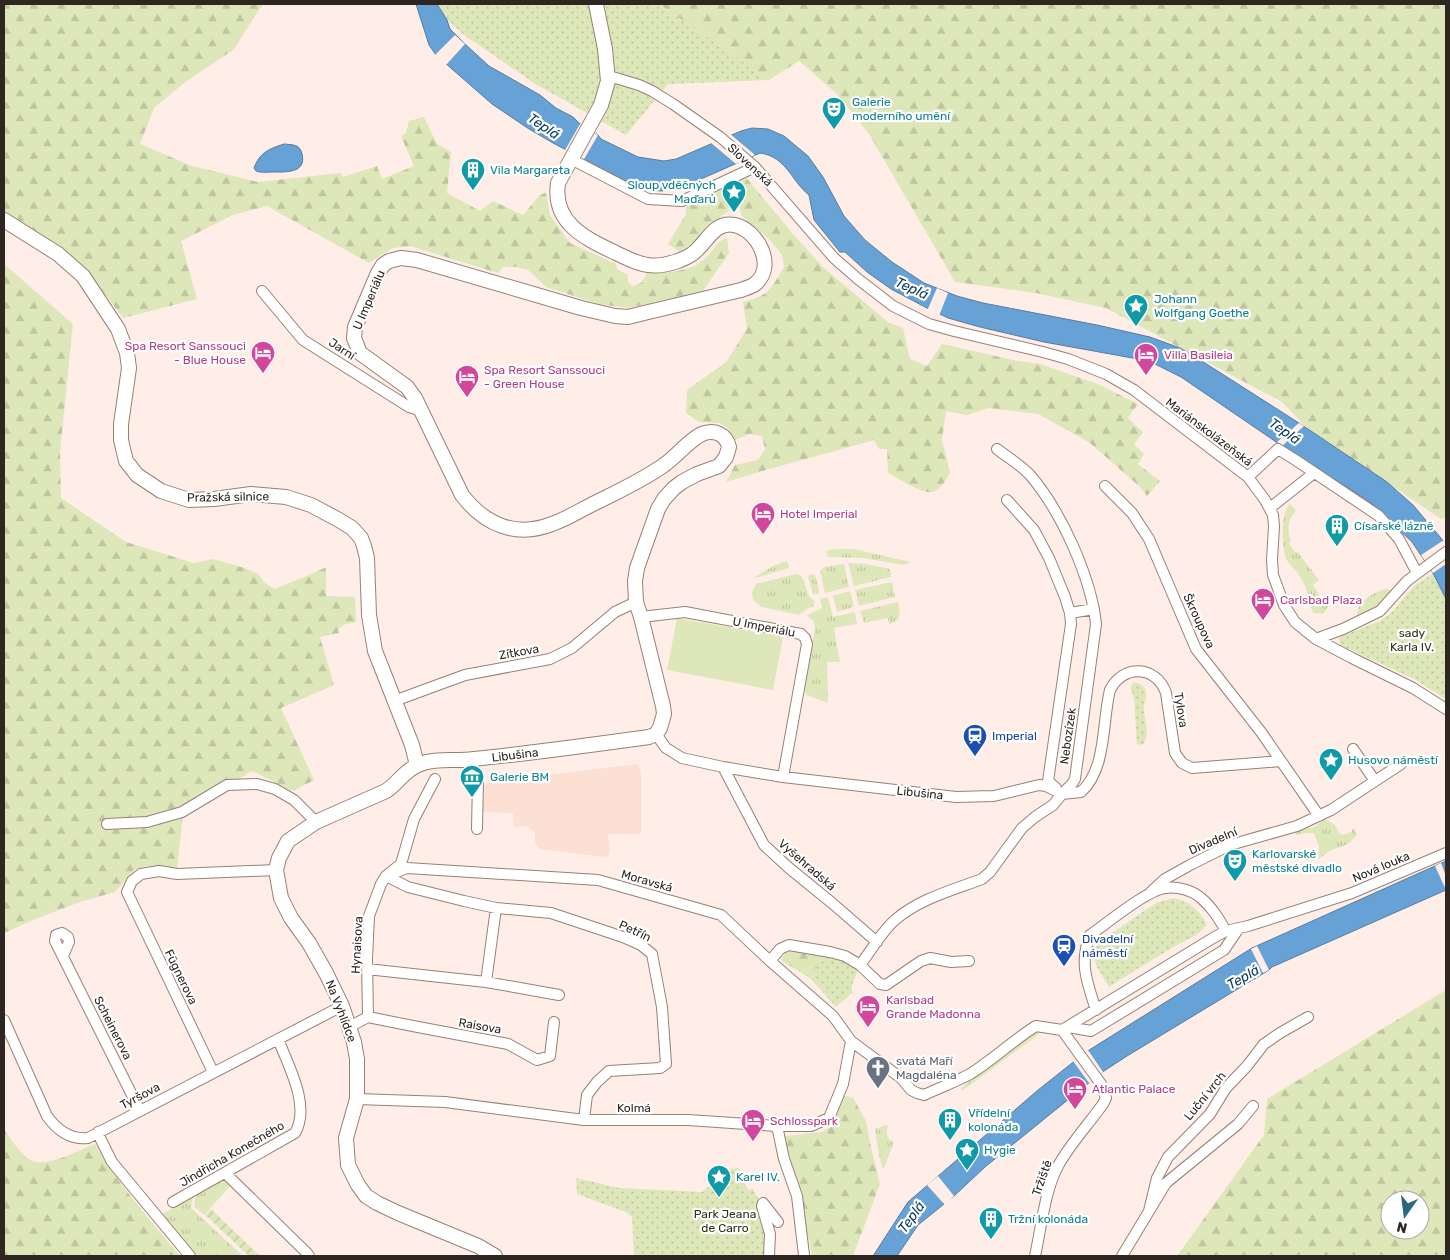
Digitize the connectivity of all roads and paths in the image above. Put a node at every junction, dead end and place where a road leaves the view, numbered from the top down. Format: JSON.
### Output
{"nodes":[{"id":1,"x":596,"y":4,"type":"edge"},
{"id":2,"x":609,"y":76,"type":"junction"},
{"id":3,"x":572,"y":157,"type":"junction"},
{"id":4,"x":755,"y":167,"type":"junction"},
{"id":5,"x":4,"y":220,"type":"edge"},
{"id":6,"x":262,"y":291,"type":"dead end"},
{"id":7,"x":929,"y":324,"type":"joint"},
{"id":8,"x":422,"y":411,"type":"junction"},
{"id":9,"x":997,"y":449,"type":"dead end"},
{"id":10,"x":1314,"y":473,"type":"junction"},
{"id":11,"x":1248,"y":477,"type":"junction"},
{"id":12,"x":1105,"y":486,"type":"dead end"},
{"id":13,"x":1007,"y":500,"type":"dead end"},
{"id":14,"x":1270,"y":508,"type":"junction"},
{"id":15,"x":1446,"y":552,"type":"edge"},
{"id":16,"x":1417,"y":573,"type":"junction"},
{"id":17,"x":636,"y":602,"type":"junction"},
{"id":18,"x":1094,"y":609,"type":"junction"},
{"id":19,"x":1070,"y":613,"type":"junction"},
{"id":20,"x":641,"y":617,"type":"junction"},
{"id":21,"x":1316,"y":639,"type":"junction"},
{"id":22,"x":394,"y":702,"type":"junction"},
{"id":23,"x":1446,"y":709,"type":"edge"},
{"id":24,"x":656,"y":734,"type":"junction"},
{"id":25,"x":1353,"y":749,"type":"dead end"},
{"id":26,"x":470,"y":760,"type":"junction"},
{"id":27,"x":1281,"y":761,"type":"junction"},
{"id":28,"x":1401,"y":764,"type":"dead end"},
{"id":29,"x":417,"y":765,"type":"junction"},
{"id":30,"x":723,"y":767,"type":"junction"},
{"id":31,"x":782,"y":777,"type":"junction"},
{"id":32,"x":435,"y":779,"type":"dead end"},
{"id":33,"x":1375,"y":781,"type":"junction"},
{"id":34,"x":1062,"y":794,"type":"junction"},
{"id":35,"x":1319,"y":816,"type":"junction"},
{"id":36,"x":316,"y":822,"type":"junction"},
{"id":37,"x":107,"y":824,"type":"dead end"},
{"id":38,"x":477,"y":829,"type":"dead end"},
{"id":39,"x":1446,"y":852,"type":"edge"},
{"id":40,"x":276,"y":870,"type":"junction"},
{"id":41,"x":386,"y":876,"type":"junction"},
{"id":42,"x":1151,"y":892,"type":"junction"},
{"id":43,"x":496,"y":908,"type":"junction"},
{"id":44,"x":1239,"y":928,"type":"junction"},
{"id":45,"x":1226,"y":931,"type":"junction"},
{"id":46,"x":877,"y":942,"type":"junction"},
{"id":47,"x":63,"y":956,"type":"dead end"},
{"id":48,"x":770,"y":961,"type":"junction"},
{"id":49,"x":969,"y":961,"type":"dead end"},
{"id":50,"x":860,"y":965,"type":"junction"},
{"id":51,"x":367,"y":969,"type":"junction"},
{"id":52,"x":486,"y":982,"type":"junction"},
{"id":53,"x":559,"y":995,"type":"dead end"},
{"id":54,"x":342,"y":1006,"type":"junction"},
{"id":55,"x":1096,"y":1010,"type":"junction"},
{"id":56,"x":368,"y":1017,"type":"junction"},
{"id":57,"x":1308,"y":1017,"type":"dead end"},
{"id":58,"x":4,"y":1020,"type":"edge"},
{"id":59,"x":554,"y":1022,"type":"dead end"},
{"id":60,"x":349,"y":1027,"type":"junction"},
{"id":61,"x":1065,"y":1028,"type":"junction"},
{"id":62,"x":278,"y":1039,"type":"junction"},
{"id":63,"x":851,"y":1041,"type":"junction"},
{"id":64,"x":214,"y":1072,"type":"junction"},
{"id":65,"x":357,"y":1098,"type":"junction"},
{"id":66,"x":1253,"y":1106,"type":"dead end"},
{"id":67,"x":140,"y":1111,"type":"junction"},
{"id":68,"x":584,"y":1120,"type":"junction"},
{"id":69,"x":776,"y":1126,"type":"junction"},
{"id":70,"x":98,"y":1132,"type":"junction"},
{"id":71,"x":225,"y":1173,"type":"junction"},
{"id":72,"x":173,"y":1202,"type":"dead end"},
{"id":73,"x":1149,"y":1211,"type":"junction"},
{"id":74,"x":778,"y":1222,"type":"dead end"},
{"id":75,"x":804,"y":1255,"type":"dead end"},
{"id":76,"x":190,"y":1256,"type":"edge"},
{"id":77,"x":309,"y":1256,"type":"edge"},
{"id":78,"x":495,"y":1256,"type":"edge"},
{"id":79,"x":769,"y":1256,"type":"edge"},
{"id":80,"x":1035,"y":1256,"type":"edge"},
{"id":81,"x":1122,"y":1256,"type":"edge"}],
"edges":[{"from":1,"to":2,"type":"street"},
{"from":2,"to":3,"type":"street","name":"U Imperiálu"},
{"from":2,"to":4,"type":"street","name":"Slovenská"},
{"from":3,"to":4,"type":"street"},
{"from":3,"to":8,"type":"street","name":"U Imperiálu"},
{"from":4,"to":7,"type":"street","name":"Slovenská"},
{"from":5,"to":22,"type":"street","name":"Pražská silnice"},
{"from":6,"to":8,"type":"street","name":"Jarní"},
{"from":7,"to":11,"type":"street","name":"Mariánskolázeňská"},
{"from":8,"to":17,"type":"street","name":"U Imperiálu"},
{"from":9,"to":18,"type":"street","name":"Nebozízek"},
{"from":10,"to":11,"type":"street"},
{"from":10,"to":14,"type":"street"},
{"from":10,"to":16,"type":"street"},
{"from":11,"to":14,"type":"street","name":"Mariánskolázeňská"},
{"from":12,"to":27,"type":"street","name":"Škroupova"},
{"from":13,"to":19,"type":"street","name":"Nebozízek"},
{"from":14,"to":21,"type":"street","name":"Mariánskolázeňská"},
{"from":15,"to":16,"type":"street"},
{"from":16,"to":21,"type":"street"},
{"from":17,"to":20,"type":"street","name":"U Imperiálu"},
{"from":17,"to":22,"type":"street","name":"Zítkova"},
{"from":18,"to":19,"type":"street"},
{"from":18,"to":34,"type":"street","name":"Nebozízek"},
{"from":19,"to":34,"type":"street","name":"Nebozízek"},
{"from":20,"to":24,"type":"street","name":"U Imperiálu"},
{"from":20,"to":31,"type":"street","name":"U Imperiálu"},
{"from":21,"to":23,"type":"street","name":"Mariánskolázeňská"},
{"from":22,"to":29,"type":"street","name":"Pražská silnice"},
{"from":24,"to":26,"type":"street","name":"Libušina"},
{"from":24,"to":30,"type":"street","name":"Libušina"},
{"from":25,"to":33,"type":"street"},
{"from":26,"to":29,"type":"street","name":"Libušina"},
{"from":26,"to":38,"type":"street"},
{"from":27,"to":34,"type":"street","name":"Tylova"},
{"from":27,"to":35,"type":"street"},
{"from":28,"to":33,"type":"street"},
{"from":29,"to":36,"type":"street"},
{"from":30,"to":31,"type":"street","name":"Libušina"},
{"from":30,"to":46,"type":"street","name":"Vyšehradská"},
{"from":31,"to":34,"type":"street","name":"Libušina"},
{"from":32,"to":41,"type":"street","name":"Hynaisova"},
{"from":33,"to":35,"type":"street"},
{"from":34,"to":46,"type":"street"},
{"from":35,"to":42,"type":"street","name":"Divadelní"},
{"from":36,"to":37,"type":"street"},
{"from":36,"to":40,"type":"street"},
{"from":39,"to":44,"type":"street","name":"Nová louka"},
{"from":40,"to":54,"type":"street","name":"Na Vyhlídce"},
{"from":40,"to":64,"type":"street","name":"Fügnerova"},
{"from":41,"to":43,"type":"street","name":"Petřín"},
{"from":41,"to":48,"type":"street","name":"Moravská"},
{"from":41,"to":51,"type":"street","name":"Hynaisova"},
{"from":42,"to":45,"type":"street"},
{"from":42,"to":55,"type":"street"},
{"from":43,"to":52,"type":"street"},
{"from":43,"to":68,"type":"street","name":"Petřín"},
{"from":44,"to":45,"type":"street"},
{"from":44,"to":61,"type":"street"},
{"from":45,"to":55,"type":"street"},
{"from":46,"to":50,"type":"street"},
{"from":47,"to":67,"type":"street","name":"Scheinerova"},
{"from":48,"to":50,"type":"street"},
{"from":48,"to":63,"type":"street","name":"Moravská"},
{"from":49,"to":50,"type":"street"},
{"from":51,"to":52,"type":"street"},
{"from":51,"to":56,"type":"street","name":"Hynaisova"},
{"from":52,"to":53,"type":"street"},
{"from":54,"to":60,"type":"street","name":"Na Vyhlídce"},
{"from":54,"to":62,"type":"street","name":"Tyršova"},
{"from":55,"to":61,"type":"street"},
{"from":56,"to":59,"type":"street","name":"Raisova"},
{"from":56,"to":60,"type":"street"},
{"from":57,"to":73,"type":"street","name":"Luční vrch"},
{"from":58,"to":70,"type":"street","name":"Tyršova"},
{"from":60,"to":65,"type":"street","name":"Na Vyhlídce"},
{"from":61,"to":63,"type":"street","name":"Moravská"},
{"from":61,"to":80,"type":"street","name":"Tržiště"},
{"from":62,"to":64,"type":"street","name":"Tyršova"},
{"from":62,"to":71,"type":"street","name":"Jindřicha Konečného"},
{"from":63,"to":69,"type":"street","name":"Kolmá"},
{"from":64,"to":67,"type":"street","name":"Tyršova"},
{"from":65,"to":68,"type":"street","name":"Kolmá"},
{"from":65,"to":78,"type":"street","name":"Na Vyhlídce"},
{"from":66,"to":73,"type":"street"},
{"from":67,"to":70,"type":"street","name":"Tyršova"},
{"from":68,"to":69,"type":"street","name":"Kolmá"},
{"from":69,"to":75,"type":"street"},
{"from":70,"to":76,"type":"street"},
{"from":71,"to":72,"type":"street","name":"Jindřicha Konečného"},
{"from":71,"to":77,"type":"street"},
{"from":73,"to":81,"type":"street"},
{"from":74,"to":79,"type":"street"}]}
